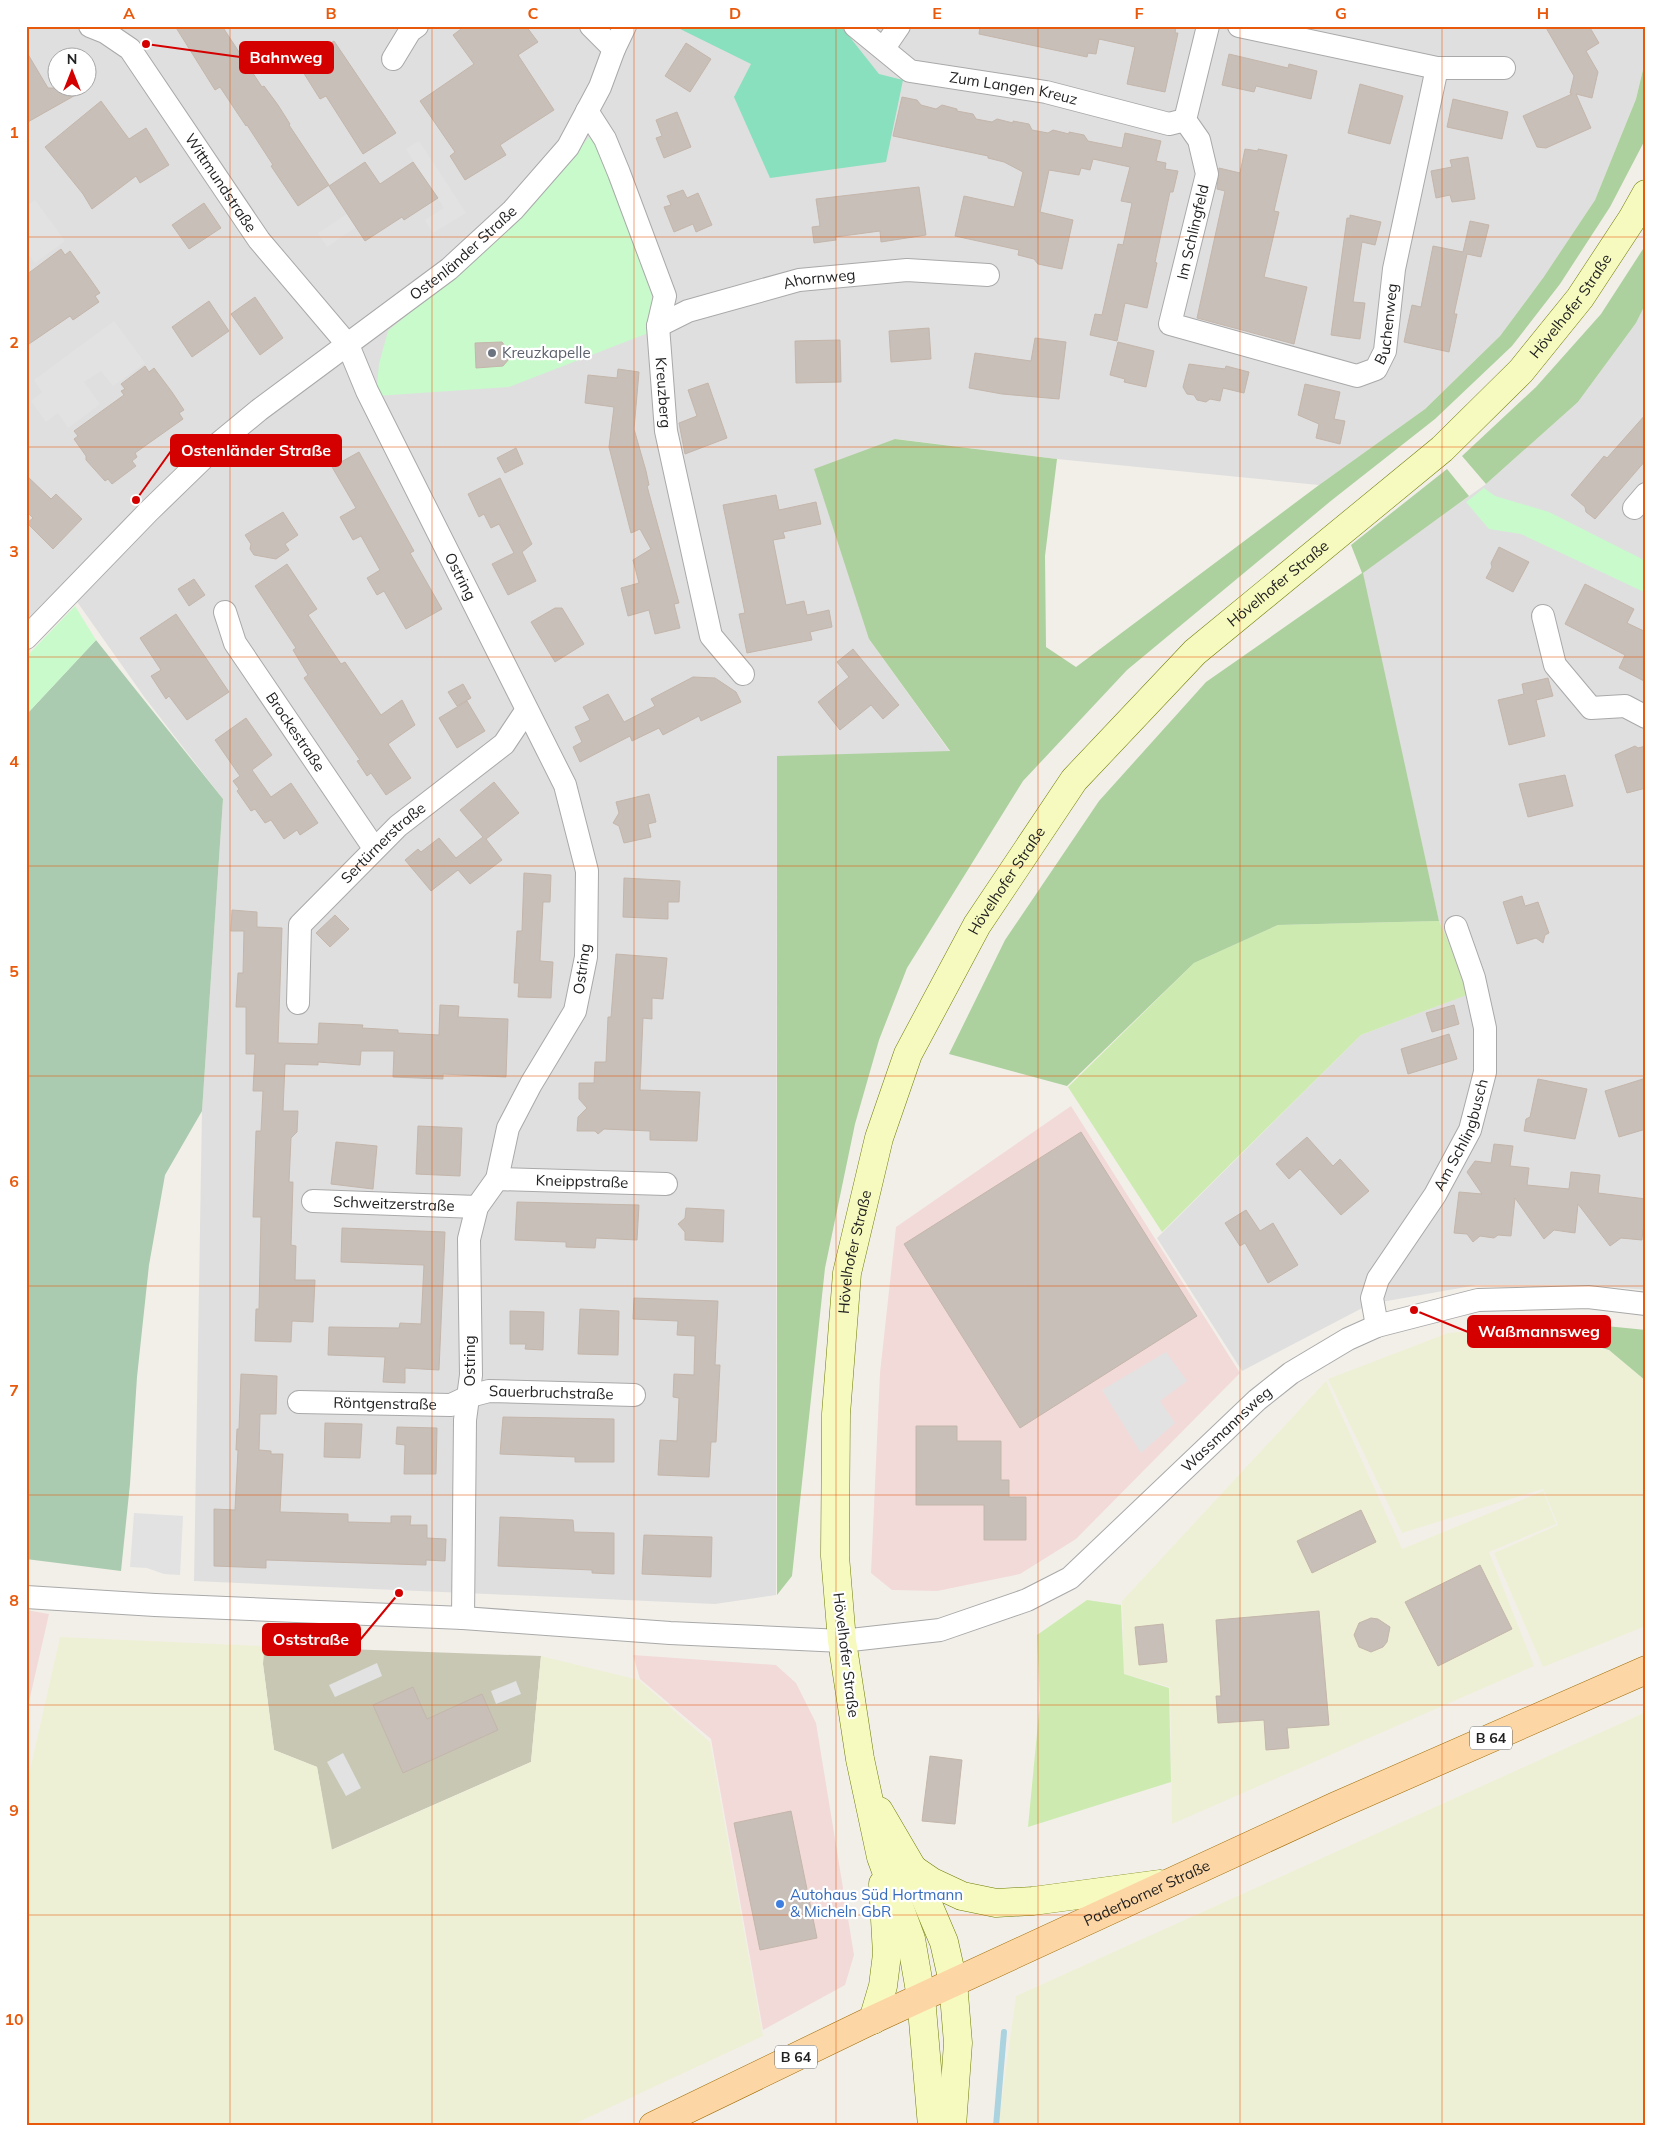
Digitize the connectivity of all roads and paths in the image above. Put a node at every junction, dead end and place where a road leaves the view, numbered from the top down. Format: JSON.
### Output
{"nodes":[{"id":1,"x":90,"y":26,"type":"edge"},
{"id":2,"x":417,"y":26,"type":"edge"},
{"id":3,"x":591,"y":26,"type":"edge"},
{"id":4,"x":625,"y":26,"type":"edge"},
{"id":5,"x":855,"y":26,"type":"edge"},
{"id":6,"x":898,"y":26,"type":"edge"},
{"id":7,"x":1208,"y":26,"type":"edge"},
{"id":8,"x":1239,"y":26,"type":"edge"},
{"id":9,"x":884,"y":48,"type":"junction"},
{"id":10,"x":614,"y":49,"type":"junction"},
{"id":11,"x":393,"y":60,"type":"dead end"},
{"id":12,"x":1437,"y":68,"type":"junction"},
{"id":13,"x":1504,"y":68,"type":"dead end"},
{"id":14,"x":587,"y":111,"type":"junction"},
{"id":15,"x":1185,"y":120,"type":"junction"},
{"id":16,"x":1646,"y":194,"type":"edge"},
{"id":17,"x":988,"y":275,"type":"dead end"},
{"id":18,"x":1170,"y":324,"type":"joint"},
{"id":19,"x":658,"y":326,"type":"junction"},
{"id":20,"x":348,"y":345,"type":"junction"},
{"id":21,"x":225,"y":612,"type":"dead end"},
{"id":22,"x":1542,"y":616,"type":"dead end"},
{"id":23,"x":26,"y":638,"type":"edge"},
{"id":24,"x":743,"y":674,"type":"dead end"},
{"id":25,"x":526,"y":711,"type":"junction"},
{"id":26,"x":1646,"y":717,"type":"edge"},
{"id":27,"x":374,"y":848,"type":"junction"},
{"id":28,"x":1456,"y":927,"type":"dead end"},
{"id":29,"x":298,"y":1003,"type":"dead end"},
{"id":30,"x":497,"y":1180,"type":"junction"},
{"id":31,"x":666,"y":1184,"type":"dead end"},
{"id":32,"x":313,"y":1201,"type":"dead end"},
{"id":33,"x":477,"y":1207,"type":"junction"},
{"id":34,"x":1646,"y":1304,"type":"edge"},
{"id":35,"x":1377,"y":1326,"type":"junction"},
{"id":36,"x":634,"y":1395,"type":"dead end"},
{"id":37,"x":470,"y":1396,"type":"junction"},
{"id":38,"x":300,"y":1402,"type":"dead end"},
{"id":39,"x":26,"y":1597,"type":"edge"},
{"id":40,"x":463,"y":1618,"type":"junction"},
{"id":41,"x":842,"y":1641,"type":"junction"},
{"id":42,"x":1646,"y":1670,"type":"edge"},
{"id":43,"x":866,"y":1788,"type":"junction"},
{"id":44,"x":882,"y":1857,"type":"junction"},
{"id":45,"x":913,"y":1869,"type":"junction"},
{"id":46,"x":1169,"y":1883,"type":"junction"},
{"id":47,"x":953,"y":1982,"type":"junction"},
{"id":48,"x":921,"y":1997,"type":"junction"},
{"id":49,"x":873,"y":2020,"type":"junction"},
{"id":50,"x":653,"y":2126,"type":"edge"},
{"id":51,"x":932,"y":2126,"type":"edge"},
{"id":52,"x":952,"y":2126,"type":"edge"}],
"edges":[{"from":1,"to":20,"type":"street","name":"Wittmundstraße"},
{"from":2,"to":11,"type":"street"},
{"from":3,"to":10,"type":"street"},
{"from":4,"to":10,"type":"street","name":"Ostenländer Straße"},
{"from":5,"to":9,"type":"street","name":"Zum Langen Kreuz"},
{"from":6,"to":9,"type":"street"},
{"from":7,"to":15,"type":"street"},
{"from":8,"to":12,"type":"street"},
{"from":9,"to":15,"type":"street","name":"Zum Langen Kreuz"},
{"from":10,"to":14,"type":"street","name":"Ostenländer Straße"},
{"from":12,"to":13,"type":"street"},
{"from":12,"to":18,"type":"street","name":"Buchenweg"},
{"from":14,"to":19,"type":"street","name":"Kreuzberg"},
{"from":14,"to":20,"type":"street","name":"Ostenländer Straße"},
{"from":15,"to":18,"type":"street","name":"Im Schlingfeld"},
{"from":16,"to":41,"type":"main road","name":"Hövelhofer Straße"},
{"from":17,"to":19,"type":"street","name":"Ahornweg"},
{"from":19,"to":24,"type":"street","name":"Kreuzberg"},
{"from":20,"to":23,"type":"street","name":"Ostenländer Straße"},
{"from":20,"to":25,"type":"street","name":"Ostring"},
{"from":21,"to":27,"type":"street","name":"Brockestraße"},
{"from":22,"to":26,"type":"street"},
{"from":25,"to":27,"type":"street","name":"Sertürnerstraße"},
{"from":25,"to":30,"type":"street","name":"Ostring"},
{"from":27,"to":29,"type":"street","name":"Sertürnerstraße"},
{"from":28,"to":35,"type":"street","name":"Am Schlingbusch"},
{"from":30,"to":31,"type":"street","name":"Kneippstraße"},
{"from":30,"to":33,"type":"street","name":"Ostring"},
{"from":32,"to":33,"type":"street","name":"Schweitzerstraße"},
{"from":33,"to":37,"type":"street","name":"Ostring"},
{"from":34,"to":35,"type":"street","name":"Wassmannsweg"},
{"from":35,"to":41,"type":"street","name":"Wassmannsweg"},
{"from":36,"to":37,"type":"street","name":"Sauerbruchstraße"},
{"from":37,"to":38,"type":"street","name":"Röntgenstraße"},
{"from":37,"to":40,"type":"street","name":"Ostring"},
{"from":39,"to":40,"type":"street","name":"Wassmannsweg"},
{"from":40,"to":41,"type":"street","name":"Wassmannsweg"},
{"from":41,"to":43,"type":"main road","name":"Hövelhofer Straße"},
{"from":42,"to":46,"type":"main road","name":"Paderborner Straße","number":"B 64"},
{"from":43,"to":44,"type":"main road","name":"Hövelhofer Straße"},
{"from":43,"to":45,"type":"main road","name":"Hövelhofer Straße"},
{"from":44,"to":48,"type":"main road","name":"Hövelhofer Straße"},
{"from":44,"to":49,"type":"main road"},
{"from":45,"to":46,"type":"main road"},
{"from":45,"to":47,"type":"main road","name":"Hövelhofer Straße"},
{"from":46,"to":47,"type":"main road","name":"Paderborner Straße","number":"B 64"},
{"from":47,"to":48,"type":"main road","name":"Paderborner Straße","number":"B 64"},
{"from":47,"to":52,"type":"main road","name":"Hövelhofer Straße"},
{"from":48,"to":49,"type":"main road","name":"Paderborner Straße","number":"B 64"},
{"from":48,"to":51,"type":"main road","name":"Hövelhofer Straße"},
{"from":49,"to":50,"type":"main road","name":"Paderborner Straße","number":"B 64"}]}
